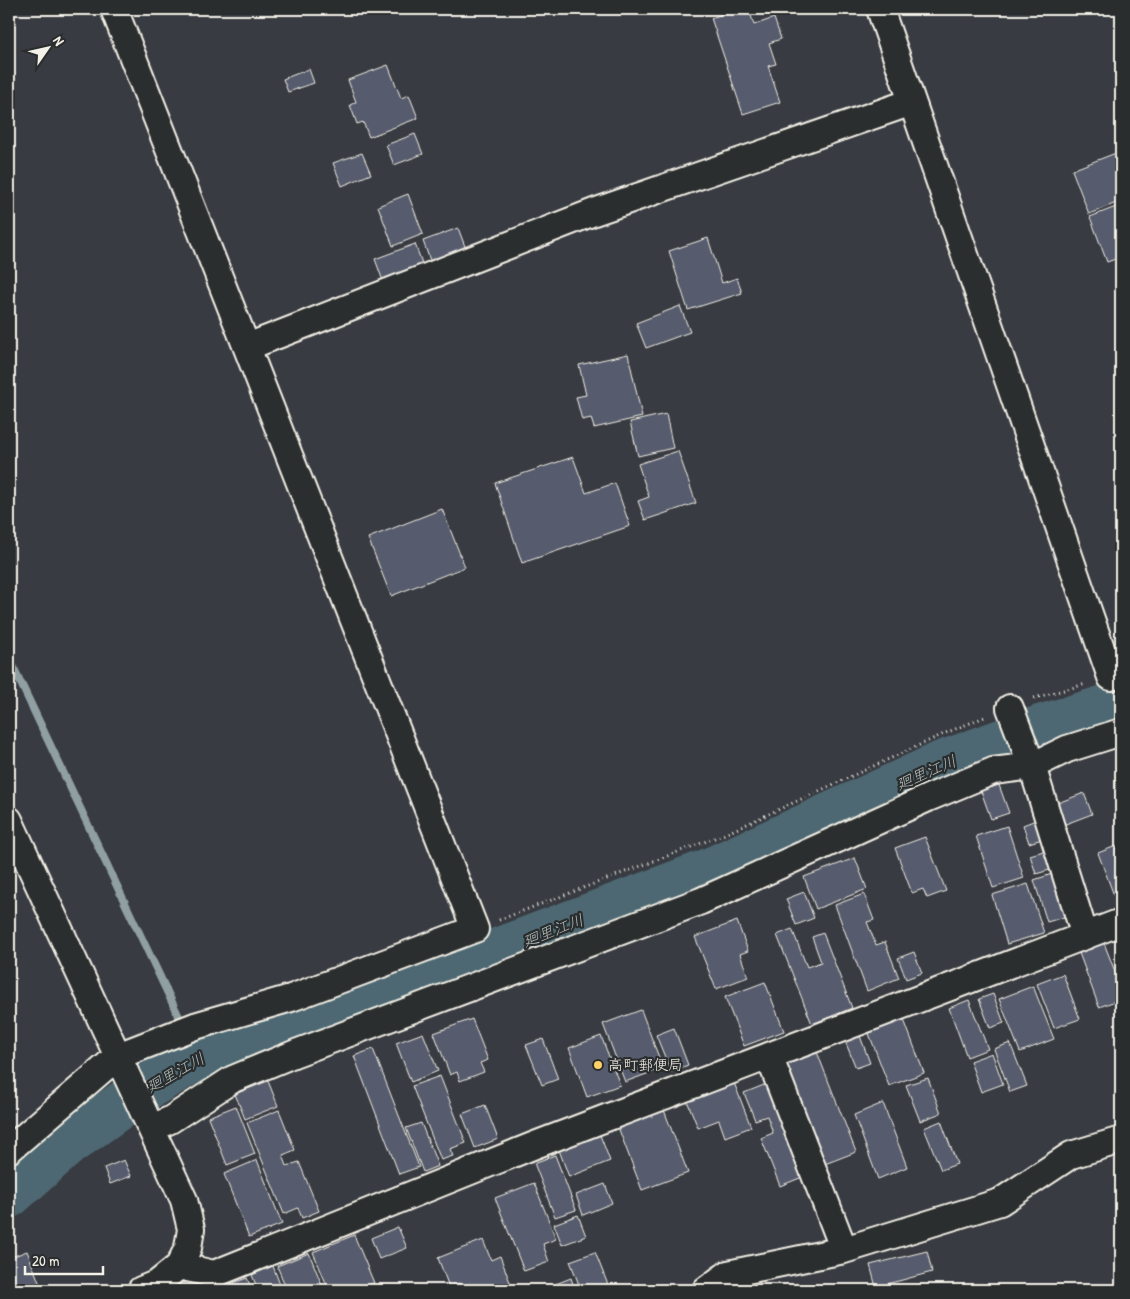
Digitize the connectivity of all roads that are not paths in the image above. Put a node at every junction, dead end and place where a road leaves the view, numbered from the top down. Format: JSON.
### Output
{"nodes":[{"id":1,"x":114,"y":9,"type":"edge"},
{"id":2,"x":880,"y":9,"type":"edge"},
{"id":3,"x":912,"y":102,"type":"junction"},
{"id":4,"x":247,"y":347,"type":"junction"},
{"id":5,"x":1111,"y":677,"type":"road end"},
{"id":6,"x":1010,"y":708,"type":"road end"},
{"id":7,"x":1121,"y":732,"type":"edge"},
{"id":8,"x":1032,"y":766,"type":"junction"},
{"id":9,"x":9,"y":820,"type":"edge"},
{"id":10,"x":1121,"y":922,"type":"edge"},
{"id":11,"x":1084,"y":936,"type":"junction"},
{"id":12,"x":118,"y":1056,"type":"junction"},
{"id":13,"x":769,"y":1056,"type":"junction"},
{"id":14,"x":152,"y":1128,"type":"junction"},
{"id":15,"x":1121,"y":1140,"type":"edge"},
{"id":16,"x":9,"y":1150,"type":"edge"},
{"id":17,"x":844,"y":1250,"type":"junction"},
{"id":18,"x":179,"y":1266,"type":"junction"},
{"id":19,"x":141,"y":1290,"type":"edge"},
{"id":20,"x":706,"y":1290,"type":"edge"}],
"edges":[{"from":1,"to":4,"type":"street"},
{"from":2,"to":3,"type":"street"},
{"from":3,"to":4,"type":"street"},
{"from":3,"to":5,"type":"street"},
{"from":4,"to":12,"type":"street"},
{"from":6,"to":8,"type":"street"},
{"from":7,"to":8,"type":"street"},
{"from":8,"to":11,"type":"street"},
{"from":8,"to":14,"type":"street"},
{"from":9,"to":12,"type":"street"},
{"from":10,"to":11,"type":"street"},
{"from":11,"to":13,"type":"street"},
{"from":12,"to":14,"type":"street"},
{"from":12,"to":16,"type":"street"},
{"from":13,"to":17,"type":"street"},
{"from":13,"to":18,"type":"street"},
{"from":14,"to":18,"type":"street"},
{"from":15,"to":17,"type":"street"},
{"from":17,"to":20,"type":"street"},
{"from":18,"to":19,"type":"street"}]}
